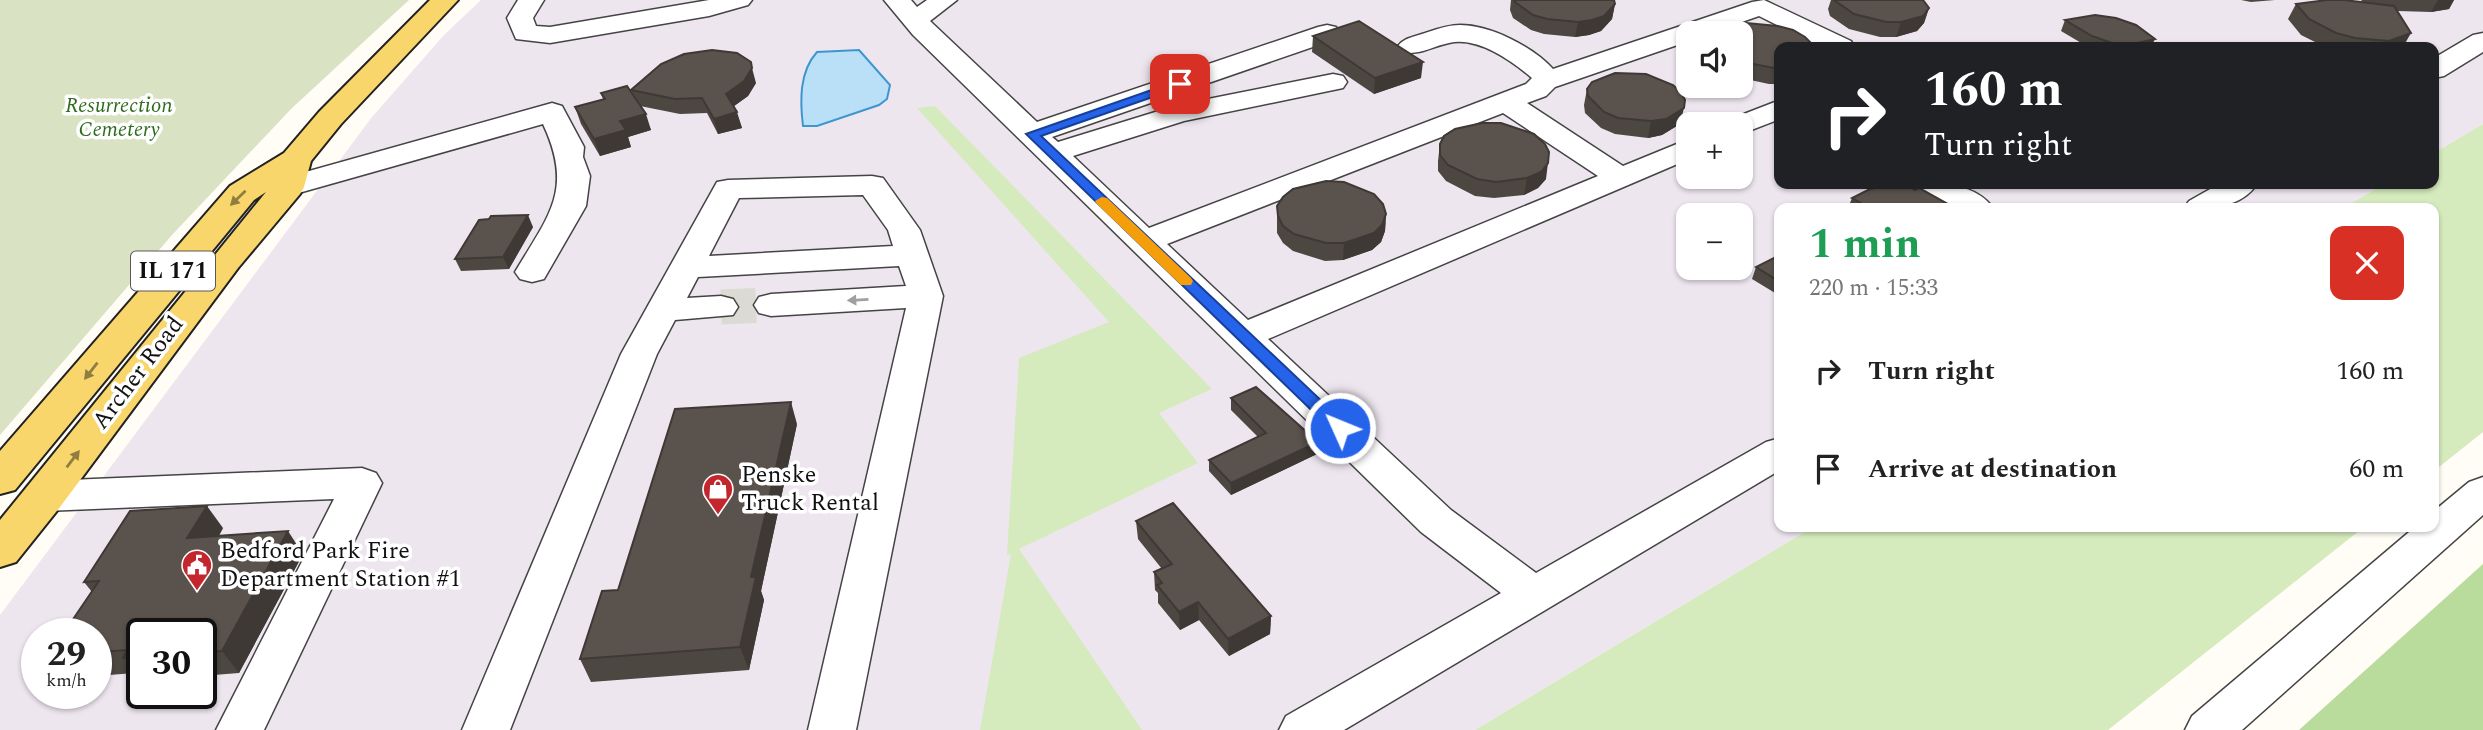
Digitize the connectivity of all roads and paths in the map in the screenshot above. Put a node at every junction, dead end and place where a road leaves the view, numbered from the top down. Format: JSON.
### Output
{"nodes":[{"id":1,"x":445,"y":0,"type":"edge"},
{"id":2,"x":531,"y":0,"type":"edge"},
{"id":3,"x":738,"y":0,"type":"edge"},
{"id":4,"x":944,"y":0,"type":"edge"},
{"id":5,"x":906,"y":10,"type":"edge"},
{"id":6,"x":1327,"y":33,"type":"edge"},
{"id":7,"x":2483,"y":41,"type":"edge"},
{"id":8,"x":1831,"y":42,"type":"edge"},
{"id":9,"x":1412,"y":46,"type":"dead end"},
{"id":10,"x":2439,"y":67,"type":"edge"},
{"id":11,"x":1545,"y":81,"type":"junction"},
{"id":12,"x":1333,"y":82,"type":"dead end"},
{"id":13,"x":1504,"y":102,"type":"junction"},
{"id":14,"x":1774,"y":111,"type":"edge"},
{"id":15,"x":1753,"y":120,"type":"edge"},
{"id":16,"x":1042,"y":144,"type":"junction"},
{"id":17,"x":1676,"y":154,"type":"edge"},
{"id":18,"x":291,"y":173,"type":"junction"},
{"id":19,"x":1621,"y":178,"type":"junction"},
{"id":20,"x":1942,"y":189,"type":"edge"},
{"id":21,"x":2232,"y":189,"type":"edge"},
{"id":22,"x":1968,"y":203,"type":"edge"},
{"id":23,"x":2209,"y":203,"type":"edge"},
{"id":24,"x":1143,"y":241,"type":"junction"},
{"id":25,"x":912,"y":255,"type":"junction"},
{"id":26,"x":686,"y":267,"type":"junction"},
{"id":27,"x":532,"y":272,"type":"dead end"},
{"id":28,"x":926,"y":296,"type":"junction"},
{"id":29,"x":771,"y":305,"type":"tunnel mouth"},
{"id":30,"x":720,"y":307,"type":"tunnel mouth"},
{"id":31,"x":662,"y":310,"type":"junction"},
{"id":32,"x":1243,"y":336,"type":"junction"},
{"id":33,"x":1774,"y":455,"type":"edge"},
{"id":34,"x":0,"y":479,"type":"edge"},
{"id":35,"x":2483,"y":492,"type":"edge"},
{"id":36,"x":46,"y":496,"type":"junction"},
{"id":37,"x":2439,"y":530,"type":"edge"},
{"id":38,"x":2437,"y":532,"type":"edge"},
{"id":39,"x":0,"y":550,"type":"edge"},
{"id":40,"x":1534,"y":595,"type":"junction"},
{"id":41,"x":240,"y":730,"type":"edge"},
{"id":42,"x":486,"y":730,"type":"edge"},
{"id":43,"x":832,"y":730,"type":"edge"},
{"id":44,"x":1303,"y":730,"type":"edge"},
{"id":45,"x":2209,"y":730,"type":"edge"}],
"edges":[{"from":1,"to":18,"type":"main road","name":"Archer Road","number":"IL 171"},
{"from":2,"to":3,"type":"street"},
{"from":4,"to":5,"type":"street"},
{"from":5,"to":16,"type":"street"},
{"from":6,"to":16,"type":"street"},
{"from":7,"to":10,"type":"street"},
{"from":8,"to":11,"type":"street"},
{"from":9,"to":11,"type":"street"},
{"from":11,"to":13,"type":"street"},
{"from":12,"to":16,"type":"street"},
{"from":13,"to":19,"type":"street"},
{"from":13,"to":24,"type":"street"},
{"from":14,"to":15,"type":"street"},
{"from":16,"to":24,"type":"street"},
{"from":17,"to":19,"type":"street"},
{"from":18,"to":27,"type":"street"},
{"from":18,"to":34,"type":"main road","name":"Archer Road","number":"IL 171","one_way":true},
{"from":36,"to":18,"type":"main road","name":"Archer Road","number":"IL 171","one_way":true},
{"from":19,"to":32,"type":"street"},
{"from":20,"to":22,"type":"lane"},
{"from":21,"to":23,"type":"lane"},
{"from":24,"to":32,"type":"street"},
{"from":25,"to":26,"type":"street"},
{"from":25,"to":26,"type":"street"},
{"from":25,"to":28,"type":"street"},
{"from":26,"to":31,"type":"street"},
{"from":28,"to":29,"type":"street","one_way":true},
{"from":28,"to":43,"type":"street"},
{"from":30,"to":31,"type":"street"},
{"from":31,"to":42,"type":"street"},
{"from":32,"to":40,"type":"street"},
{"from":33,"to":40,"type":"street"},
{"from":35,"to":37,"type":"street"},
{"from":36,"to":39,"type":"main road","name":"Archer Road","number":"IL 171"},
{"from":36,"to":41,"type":"street"},
{"from":38,"to":45,"type":"street"},
{"from":40,"to":44,"type":"street"}]}
